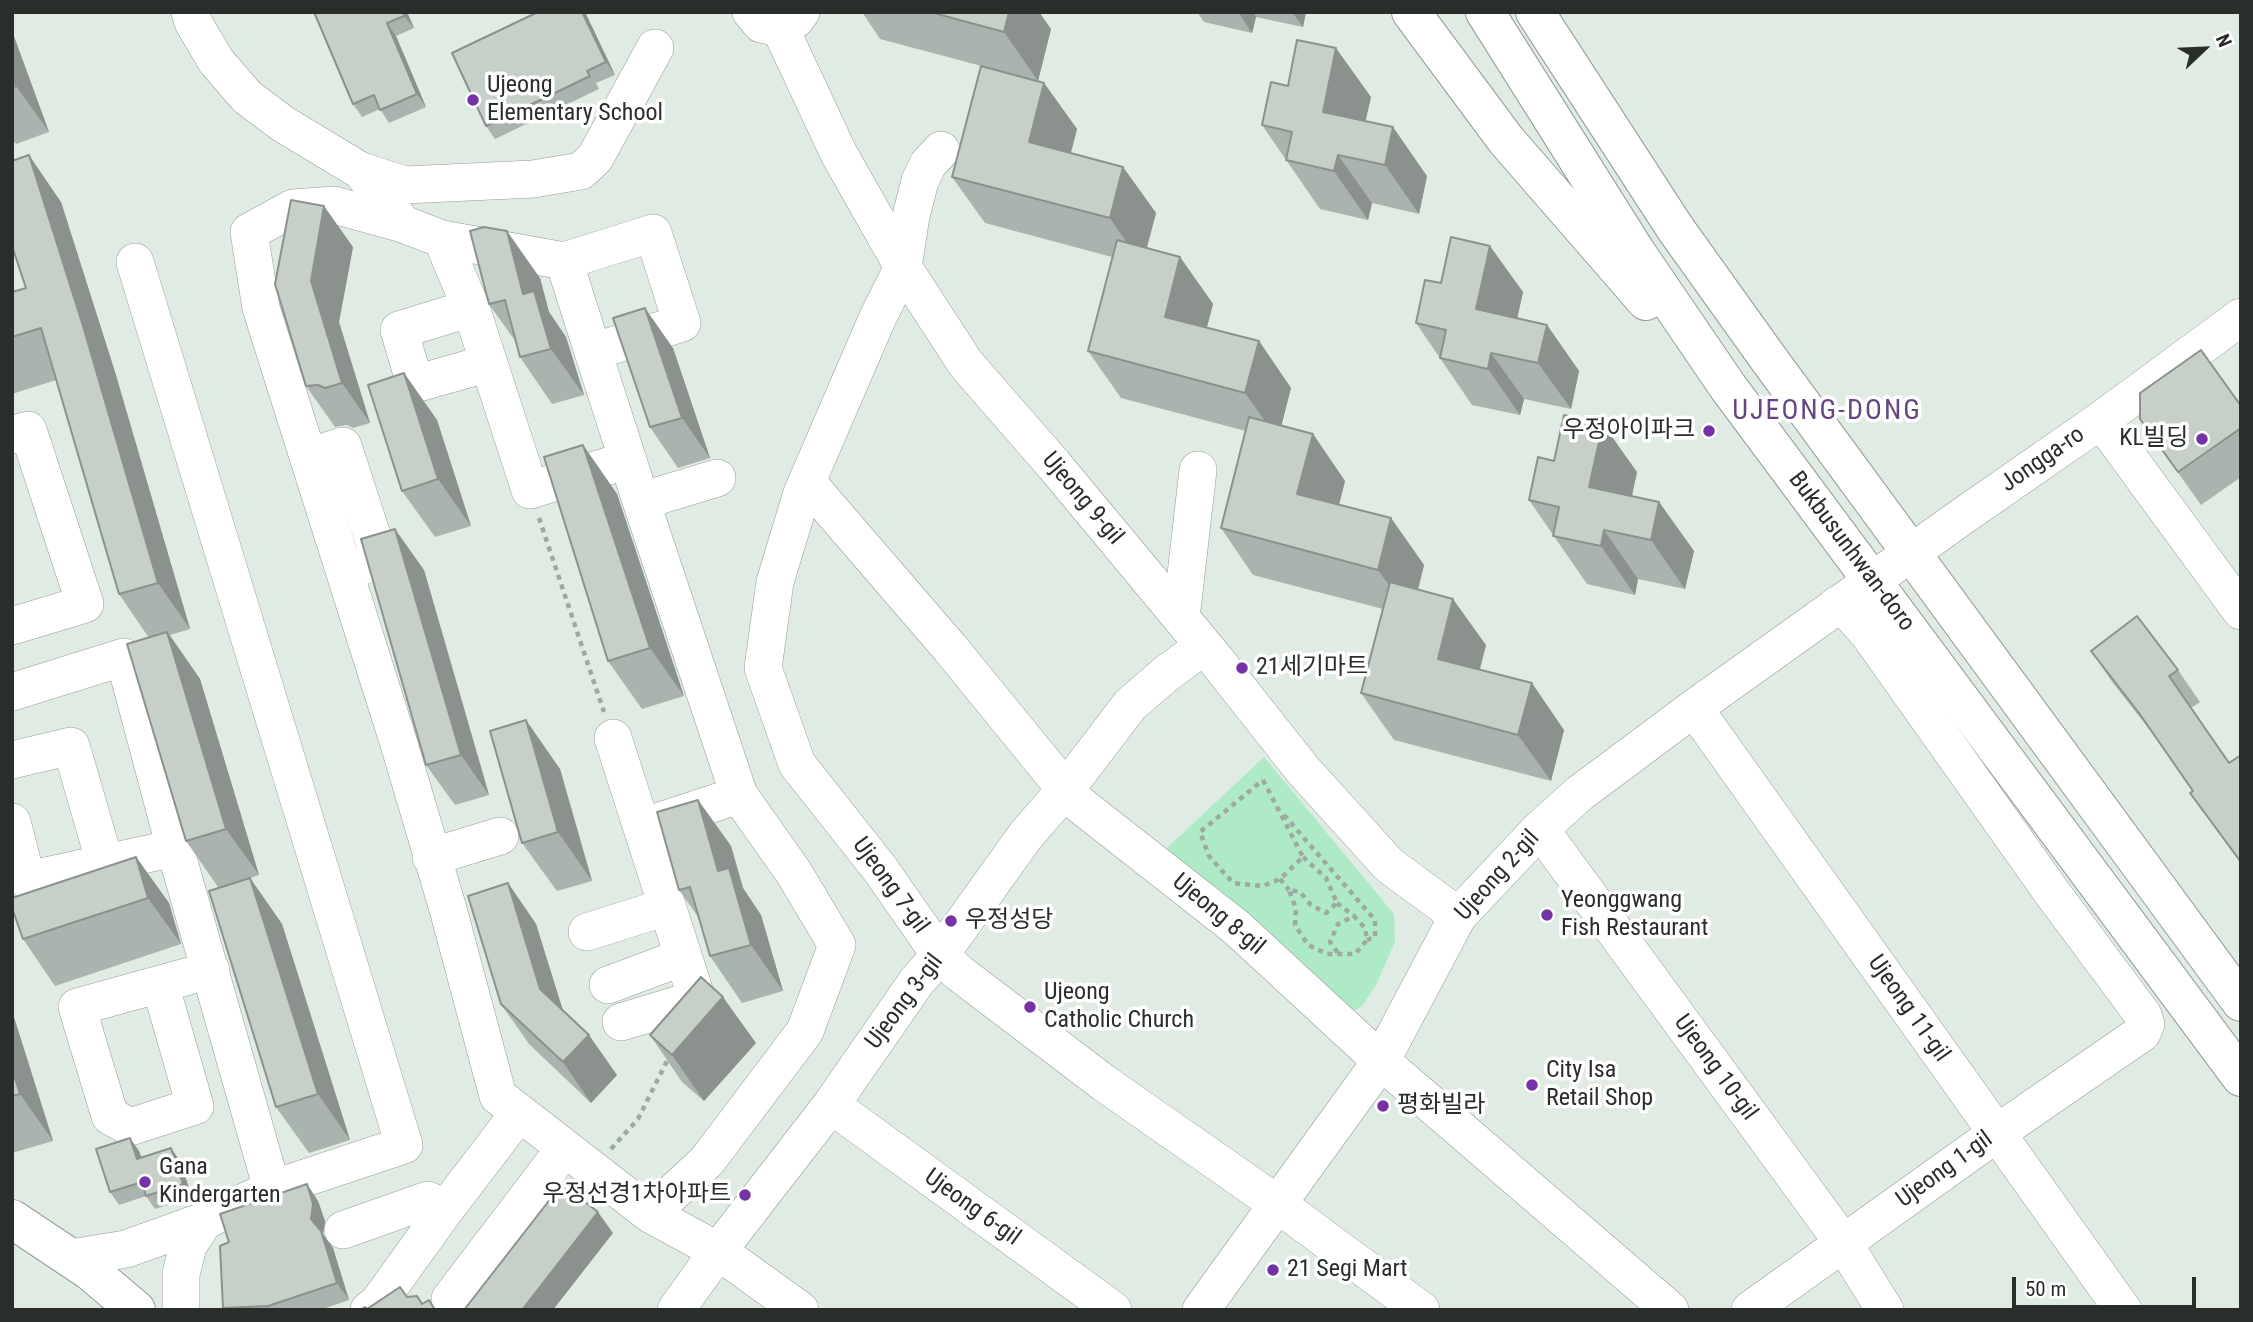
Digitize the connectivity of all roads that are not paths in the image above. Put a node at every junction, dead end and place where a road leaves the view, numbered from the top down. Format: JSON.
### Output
{"nodes":[{"id":1,"x":190,"y":12,"type":"edge"},
{"id":2,"x":1411,"y":12,"type":"edge"},
{"id":3,"x":1485,"y":12,"type":"edge"},
{"id":4,"x":1535,"y":12,"type":"edge"},
{"id":5,"x":777,"y":17,"type":"edge"},
{"id":6,"x":655,"y":48,"type":"dead end"},
{"id":7,"x":941,"y":150,"type":"dead end"},
{"id":8,"x":361,"y":172,"type":"junction"},
{"id":9,"x":403,"y":224,"type":"junction"},
{"id":10,"x":442,"y":239,"type":"junction"},
{"id":11,"x":565,"y":261,"type":"junction"},
{"id":12,"x":135,"y":262,"type":"dead end"},
{"id":13,"x":903,"y":267,"type":"junction"},
{"id":14,"x":471,"y":308,"type":"junction"},
{"id":15,"x":2241,"y":317,"type":"edge"},
{"id":16,"x":593,"y":352,"type":"junction"},
{"id":17,"x":489,"y":363,"type":"junction"},
{"id":18,"x":1728,"y":387,"type":"junction"},
{"id":19,"x":2101,"y":420,"type":"junction"},
{"id":20,"x":12,"y":435,"type":"edge"},
{"id":21,"x":628,"y":460,"type":"junction"},
{"id":22,"x":1198,"y":470,"type":"dead end"},
{"id":23,"x":717,"y":478,"type":"dead end"},
{"id":24,"x":807,"y":482,"type":"junction"},
{"id":25,"x":640,"y":502,"type":"junction"},
{"id":26,"x":1912,"y":552,"type":"junction"},
{"id":27,"x":1872,"y":580,"type":"junction"},
{"id":28,"x":1837,"y":605,"type":"junction"},
{"id":29,"x":2241,"y":611,"type":"edge"},
{"id":30,"x":1181,"y":618,"type":"junction"},
{"id":31,"x":12,"y":626,"type":"edge"},
{"id":32,"x":1204,"y":646,"type":"junction"},
{"id":33,"x":12,"y":692,"type":"edge"},
{"id":34,"x":1694,"y":708,"type":"junction"},
{"id":35,"x":613,"y":738,"type":"road end"},
{"id":36,"x":12,"y":760,"type":"edge"},
{"id":37,"x":1066,"y":789,"type":"junction"},
{"id":38,"x":739,"y":795,"type":"junction"},
{"id":39,"x":12,"y":822,"type":"edge"},
{"id":40,"x":640,"y":827,"type":"junction"},
{"id":41,"x":1540,"y":829,"type":"junction"},
{"id":42,"x":500,"y":836,"type":"edge"},
{"id":43,"x":175,"y":848,"type":"junction"},
{"id":44,"x":431,"y":857,"type":"junction"},
{"id":45,"x":105,"y":863,"type":"junction"},
{"id":46,"x":666,"y":907,"type":"junction"},
{"id":47,"x":1458,"y":916,"type":"junction"},
{"id":48,"x":587,"y":932,"type":"dead end"},
{"id":49,"x":940,"y":955,"type":"junction"},
{"id":50,"x":683,"y":957,"type":"junction"},
{"id":51,"x":211,"y":970,"type":"junction"},
{"id":52,"x":160,"y":984,"type":"dead end"},
{"id":53,"x":608,"y":985,"type":"dead end"},
{"id":54,"x":2241,"y":1002,"type":"edge"},
{"id":55,"x":621,"y":1022,"type":"dead end"},
{"id":56,"x":1381,"y":1061,"type":"junction"},
{"id":57,"x":2241,"y":1077,"type":"edge"},
{"id":58,"x":831,"y":1105,"type":"junction"},
{"id":59,"x":519,"y":1113,"type":"junction"},
{"id":60,"x":1997,"y":1133,"type":"junction"},
{"id":61,"x":579,"y":1159,"type":"junction"},
{"id":62,"x":272,"y":1189,"type":"junction"},
{"id":63,"x":1276,"y":1203,"type":"junction"},
{"id":64,"x":445,"y":1210,"type":"junction"},
{"id":65,"x":650,"y":1214,"type":"junction"},
{"id":66,"x":12,"y":1219,"type":"edge"},
{"id":67,"x":204,"y":1221,"type":"junction"},
{"id":68,"x":343,"y":1230,"type":"dead end"},
{"id":69,"x":1844,"y":1244,"type":"junction"},
{"id":70,"x":718,"y":1251,"type":"junction"},
{"id":71,"x":71,"y":1258,"type":"junction"},
{"id":72,"x":450,"y":1299,"type":"dead end"},
{"id":73,"x":136,"y":1310,"type":"edge"},
{"id":74,"x":181,"y":1310,"type":"edge"},
{"id":75,"x":369,"y":1310,"type":"edge"},
{"id":76,"x":676,"y":1310,"type":"edge"},
{"id":77,"x":800,"y":1310,"type":"edge"},
{"id":78,"x":1113,"y":1310,"type":"edge"},
{"id":79,"x":1201,"y":1310,"type":"edge"},
{"id":80,"x":1420,"y":1310,"type":"edge"},
{"id":81,"x":1670,"y":1310,"type":"edge"},
{"id":82,"x":1750,"y":1310,"type":"edge"},
{"id":83,"x":1885,"y":1310,"type":"edge"},
{"id":84,"x":2123,"y":1310,"type":"edge"}],
"edges":[{"from":1,"to":8,"type":"street"},
{"from":2,"to":18,"type":"main road"},
{"from":3,"to":18,"type":"main road","name":"Bukbusunhwan-doro"},
{"from":4,"to":26,"type":"main road","name":"Bukbusunhwan-doro"},
{"from":5,"to":13,"type":"street","name":"Ujeong 9-gil"},
{"from":6,"to":8,"type":"street"},
{"from":7,"to":13,"type":"street","name":"Ujeong 7-gil"},
{"from":8,"to":9,"type":"street"},
{"from":9,"to":10,"type":"street"},
{"from":9,"to":44,"type":"street"},
{"from":10,"to":11,"type":"street"},
{"from":10,"to":14,"type":"street"},
{"from":11,"to":16,"type":"street"},
{"from":11,"to":16,"type":"street"},
{"from":12,"to":62,"type":"street"},
{"from":13,"to":24,"type":"street","name":"Ujeong 7-gil"},
{"from":13,"to":30,"type":"street","name":"Ujeong 9-gil"},
{"from":14,"to":17,"type":"street"},
{"from":14,"to":17,"type":"street"},
{"from":15,"to":19,"type":"street","name":"Jongga-ro"},
{"from":16,"to":21,"type":"street"},
{"from":17,"to":21,"type":"street"},
{"from":18,"to":27,"type":"main road","name":"Bukbusunhwan-doro"},
{"from":19,"to":26,"type":"street","name":"Jongga-ro"},
{"from":19,"to":29,"type":"street"},
{"from":20,"to":31,"type":"street"},
{"from":21,"to":25,"type":"street"},
{"from":22,"to":30,"type":"street"},
{"from":23,"to":25,"type":"street"},
{"from":24,"to":37,"type":"street","name":"Ujeong 8-gil"},
{"from":24,"to":49,"type":"street","name":"Ujeong 7-gil"},
{"from":25,"to":38,"type":"street"},
{"from":26,"to":27,"type":"street","name":"Ujeong 2-gil"},
{"from":26,"to":54,"type":"main road","name":"Bukbusunhwan-doro"},
{"from":27,"to":28,"type":"street","name":"Ujeong 2-gil"},
{"from":27,"to":57,"type":"main road","name":"Bukbusunhwan-doro"},
{"from":28,"to":34,"type":"street","name":"Ujeong 2-gil"},
{"from":28,"to":60,"type":"street","name":"Ujeong 1-gil"},
{"from":30,"to":32,"type":"street","name":"Ujeong 9-gil"},
{"from":32,"to":37,"type":"street","name":"Ujeong 3-gil"},
{"from":32,"to":47,"type":"street","name":"Ujeong 9-gil"},
{"from":33,"to":43,"type":"street"},
{"from":34,"to":41,"type":"street","name":"Ujeong 2-gil"},
{"from":34,"to":60,"type":"street","name":"Ujeong 11-gil"},
{"from":35,"to":40,"type":"street"},
{"from":36,"to":45,"type":"street"},
{"from":37,"to":49,"type":"street","name":"Ujeong 3-gil"},
{"from":37,"to":56,"type":"street","name":"Ujeong 8-gil"},
{"from":38,"to":40,"type":"street"},
{"from":38,"to":65,"type":"street"},
{"from":39,"to":45,"type":"street"},
{"from":40,"to":46,"type":"street"},
{"from":41,"to":47,"type":"street","name":"Ujeong 2-gil"},
{"from":41,"to":69,"type":"street","name":"Ujeong 10-gil"},
{"from":42,"to":44,"type":"street"},
{"from":43,"to":45,"type":"street"},
{"from":43,"to":51,"type":"street"},
{"from":44,"to":59,"type":"street"},
{"from":46,"to":48,"type":"street"},
{"from":46,"to":50,"type":"street"},
{"from":47,"to":56,"type":"street","name":"Ujeong 2-gil"},
{"from":49,"to":58,"type":"street","name":"Ujeong 3-gil"},
{"from":49,"to":63,"type":"street","name":"Ujeong 7-gil"},
{"from":50,"to":53,"type":"street"},
{"from":50,"to":55,"type":"street"},
{"from":51,"to":52,"type":"street"},
{"from":51,"to":62,"type":"street"},
{"from":56,"to":63,"type":"street","name":"Ujeong 2-gil"},
{"from":56,"to":81,"type":"street","name":"Ujeong 8-gil"},
{"from":58,"to":70,"type":"street","name":"Ujeong 3-gil"},
{"from":58,"to":78,"type":"street","name":"Ujeong 6-gil"},
{"from":59,"to":61,"type":"street"},
{"from":59,"to":64,"type":"street"},
{"from":60,"to":69,"type":"street","name":"Ujeong 1-gil"},
{"from":60,"to":84,"type":"street","name":"Ujeong 11-gil"},
{"from":61,"to":65,"type":"street"},
{"from":61,"to":72,"type":"street"},
{"from":62,"to":67,"type":"street"},
{"from":63,"to":79,"type":"street","name":"Ujeong 2-gil"},
{"from":63,"to":80,"type":"street","name":"Ujeong 7-gil"},
{"from":64,"to":68,"type":"street"},
{"from":64,"to":75,"type":"street"},
{"from":65,"to":70,"type":"street"},
{"from":66,"to":71,"type":"main road"},
{"from":67,"to":71,"type":"street"},
{"from":67,"to":74,"type":"street"},
{"from":69,"to":82,"type":"street","name":"Ujeong 1-gil"},
{"from":69,"to":83,"type":"street","name":"Ujeong 10-gil"},
{"from":70,"to":76,"type":"street","name":"Ujeong 3-gil"},
{"from":70,"to":77,"type":"street"},
{"from":71,"to":73,"type":"main road"}]}
